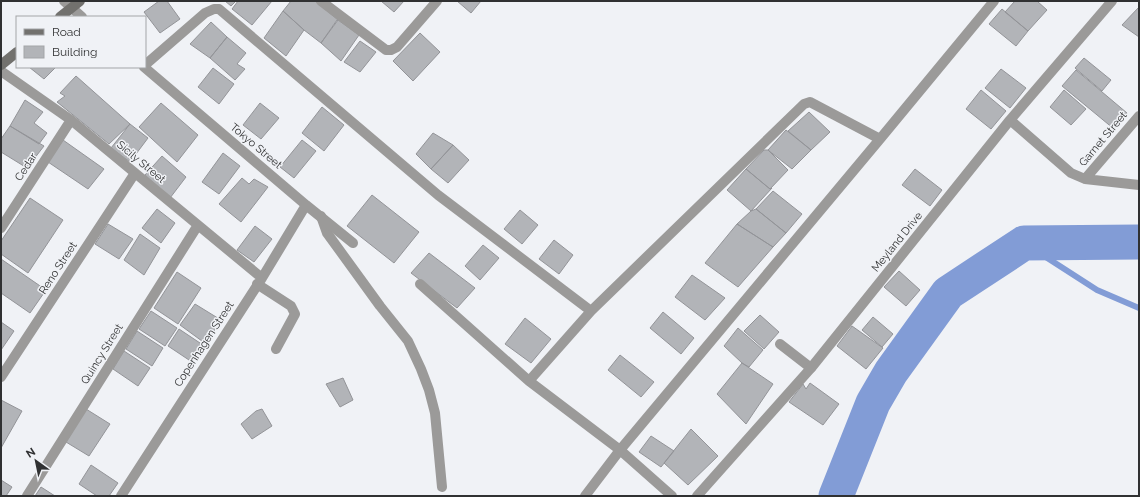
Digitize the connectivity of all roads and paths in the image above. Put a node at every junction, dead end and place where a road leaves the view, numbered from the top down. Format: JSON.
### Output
{"nodes":[{"id":1,"x":64,"y":1,"type":"edge"},
{"id":2,"x":80,"y":1,"type":"edge"},
{"id":3,"x":321,"y":1,"type":"edge"},
{"id":4,"x":994,"y":1,"type":"edge"},
{"id":5,"x":1112,"y":1,"type":"edge"},
{"id":6,"x":433,"y":2,"type":"edge"},
{"id":7,"x":71,"y":8,"type":"junction"},
{"id":8,"x":61,"y":16,"type":"edge"},
{"id":9,"x":81,"y":16,"type":"edge"},
{"id":10,"x":16,"y":53,"type":"edge"},
{"id":11,"x":146,"y":64,"type":"edge"},
{"id":12,"x":1,"y":65,"type":"edge"},
{"id":13,"x":146,"y":68,"type":"edge"},
{"id":14,"x":1,"y":71,"type":"edge"},
{"id":15,"x":1139,"y":116,"type":"edge"},
{"id":16,"x":71,"y":120,"type":"junction"},
{"id":17,"x":1010,"y":120,"type":"junction"},
{"id":18,"x":880,"y":139,"type":"junction"},
{"id":19,"x":135,"y":173,"type":"junction"},
{"id":20,"x":1085,"y":179,"type":"junction"},
{"id":21,"x":1139,"y":185,"type":"edge"},
{"id":22,"x":306,"y":205,"type":"junction"},
{"id":23,"x":321,"y":216,"type":"junction"},
{"id":24,"x":198,"y":225,"type":"junction"},
{"id":25,"x":1,"y":228,"type":"edge"},
{"id":26,"x":354,"y":243,"type":"dead end"},
{"id":27,"x":259,"y":281,"type":"junction"},
{"id":28,"x":420,"y":284,"type":"dead end"},
{"id":29,"x":591,"y":311,"type":"junction"},
{"id":30,"x":780,"y":344,"type":"dead end"},
{"id":31,"x":276,"y":349,"type":"dead end"},
{"id":32,"x":811,"y":368,"type":"junction"},
{"id":33,"x":1,"y":377,"type":"edge"},
{"id":34,"x":529,"y":381,"type":"junction"},
{"id":35,"x":620,"y":450,"type":"junction"},
{"id":36,"x":442,"y":487,"type":"dead end"},
{"id":37,"x":27,"y":496,"type":"edge"},
{"id":38,"x":121,"y":496,"type":"edge"},
{"id":39,"x":585,"y":496,"type":"edge"},
{"id":40,"x":672,"y":496,"type":"edge"},
{"id":41,"x":697,"y":496,"type":"edge"}],
"edges":[{"from":1,"to":7,"type":"street"},
{"from":2,"to":7,"type":"street"},
{"from":3,"to":6,"type":"street"},
{"from":4,"to":18,"type":"street"},
{"from":5,"to":17,"type":"street","name":"Meyland Drive"},
{"from":7,"to":8,"type":"street"},
{"from":7,"to":9,"type":"street"},
{"from":10,"to":12,"type":"street"},
{"from":11,"to":29,"type":"street"},
{"from":13,"to":22,"type":"street","name":"Tokyo Street"},
{"from":14,"to":16,"type":"street","name":"Sicily Street"},
{"from":15,"to":20,"type":"street","name":"Garnet Street"},
{"from":16,"to":19,"type":"street","name":"Sicily Street"},
{"from":16,"to":25,"type":"street","name":"Cedar"},
{"from":17,"to":20,"type":"street"},
{"from":17,"to":32,"type":"street","name":"Meyland Drive"},
{"from":18,"to":29,"type":"street"},
{"from":18,"to":35,"type":"street"},
{"from":19,"to":24,"type":"street","name":"Sicily Street"},
{"from":19,"to":33,"type":"street","name":"Reno Street"},
{"from":20,"to":21,"type":"street"},
{"from":22,"to":23,"type":"street","name":"Tokyo Street"},
{"from":22,"to":27,"type":"street","name":"Copenhagen Street"},
{"from":23,"to":26,"type":"street","name":"Tokyo Street"},
{"from":23,"to":36,"type":"street"},
{"from":24,"to":27,"type":"street","name":"Sicily Street"},
{"from":24,"to":37,"type":"street","name":"Quincy Street"},
{"from":27,"to":31,"type":"street","name":"Sicily Street"},
{"from":27,"to":38,"type":"street","name":"Copenhagen Street"},
{"from":28,"to":34,"type":"street"},
{"from":29,"to":34,"type":"street"},
{"from":30,"to":32,"type":"street"},
{"from":32,"to":41,"type":"street","name":"Meyland Drive"},
{"from":34,"to":35,"type":"street"},
{"from":35,"to":39,"type":"street"},
{"from":35,"to":40,"type":"street"}]}
